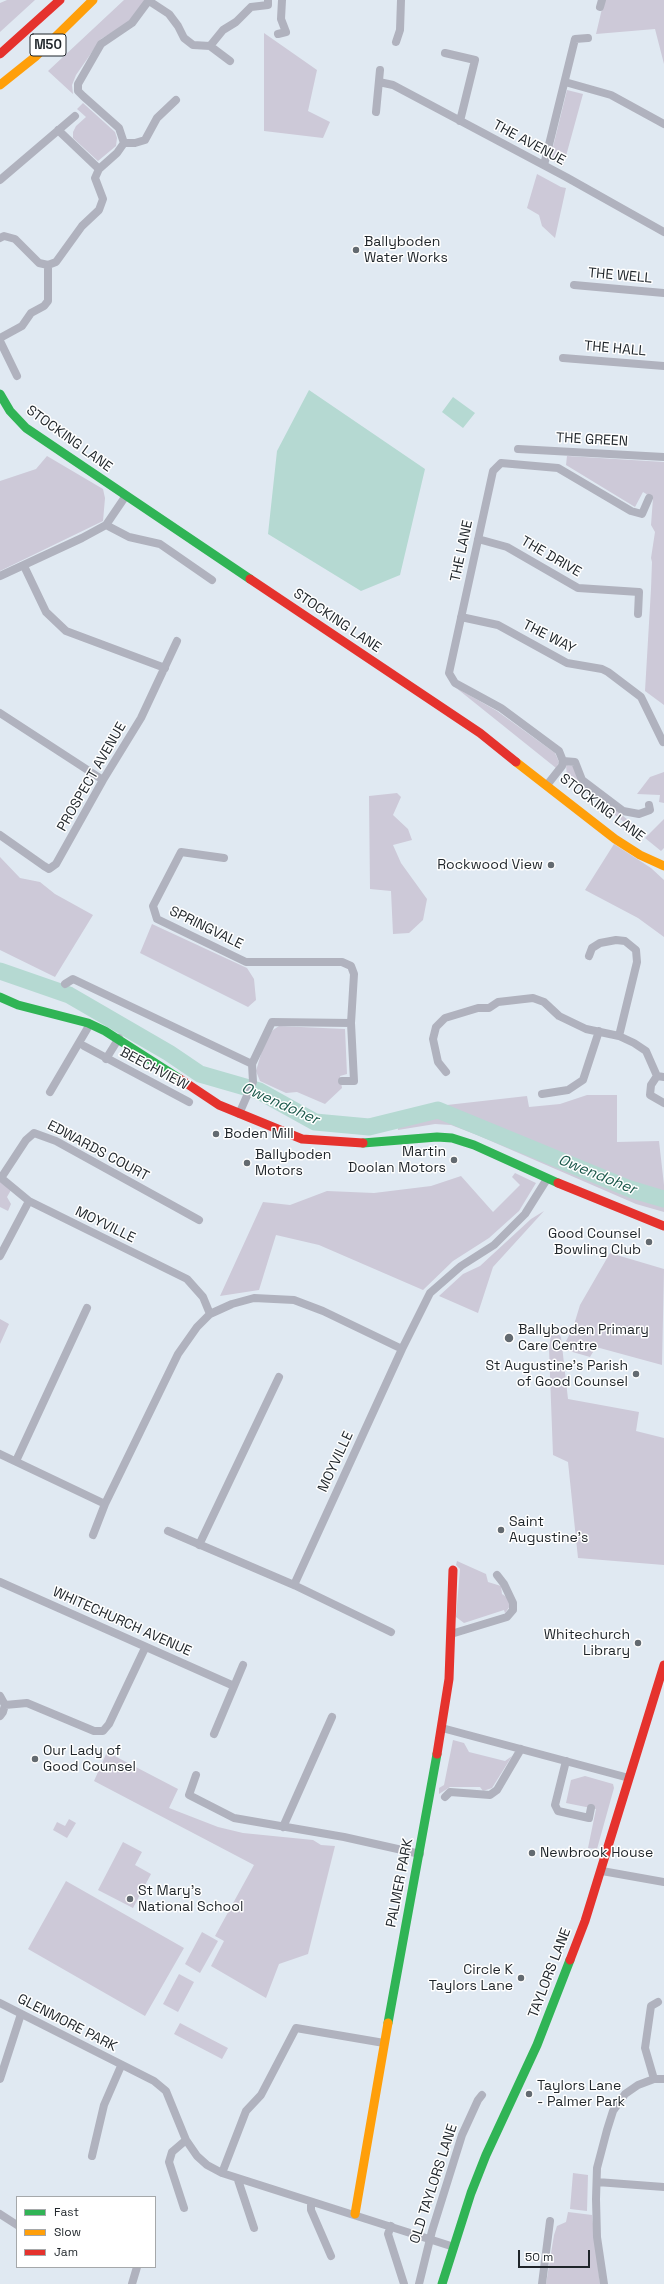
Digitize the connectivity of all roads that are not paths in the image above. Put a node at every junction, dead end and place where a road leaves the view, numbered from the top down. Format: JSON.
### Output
{"nodes":[{"id":1,"x":60,"y":0,"type":"edge"},
{"id":2,"x":93,"y":0,"type":"edge"},
{"id":3,"x":149,"y":0,"type":"edge"},
{"id":4,"x":268,"y":0,"type":"edge"},
{"id":5,"x":282,"y":0,"type":"edge"},
{"id":6,"x":401,"y":0,"type":"edge"},
{"id":7,"x":278,"y":34,"type":"dead end"},
{"id":8,"x":588,"y":38,"type":"dead end"},
{"id":9,"x":396,"y":42,"type":"dead end"},
{"id":10,"x":210,"y":46,"type":"junction"},
{"id":11,"x":445,"y":53,"type":"dead end"},
{"id":12,"x":0,"y":54,"type":"edge"},
{"id":13,"x":230,"y":61,"type":"dead end"},
{"id":14,"x":380,"y":70,"type":"dead end"},
{"id":15,"x":378,"y":82,"type":"junction"},
{"id":16,"x":565,"y":82,"type":"junction"},
{"id":17,"x":0,"y":85,"type":"edge"},
{"id":18,"x":176,"y":100,"type":"dead end"},
{"id":19,"x":376,"y":112,"type":"dead end"},
{"id":20,"x":75,"y":116,"type":"dead end"},
{"id":21,"x":460,"y":122,"type":"junction"},
{"id":22,"x":664,"y":124,"type":"edge"},
{"id":23,"x":58,"y":130,"type":"junction"},
{"id":24,"x":124,"y":143,"type":"junction"},
{"id":25,"x":544,"y":165,"type":"junction"},
{"id":26,"x":99,"y":169,"type":"junction"},
{"id":27,"x":0,"y":180,"type":"edge"},
{"id":28,"x":664,"y":232,"type":"edge"},
{"id":29,"x":0,"y":238,"type":"edge"},
{"id":30,"x":48,"y":265,"type":"junction"},
{"id":31,"x":574,"y":285,"type":"dead end"},
{"id":32,"x":664,"y":293,"type":"edge"},
{"id":33,"x":0,"y":340,"type":"edge"},
{"id":34,"x":563,"y":358,"type":"dead end"},
{"id":35,"x":664,"y":366,"type":"edge"},
{"id":36,"x":17,"y":376,"type":"dead end"},
{"id":37,"x":0,"y":394,"type":"edge"},
{"id":38,"x":518,"y":449,"type":"dead end"},
{"id":39,"x":550,"y":450,"type":"junction"},
{"id":40,"x":664,"y":457,"type":"edge"},
{"id":41,"x":548,"y":466,"type":"junction"},
{"id":42,"x":125,"y":497,"type":"junction"},
{"id":43,"x":650,"y":498,"type":"dead end"},
{"id":44,"x":106,"y":525,"type":"junction"},
{"id":45,"x":478,"y":539,"type":"junction"},
{"id":46,"x":24,"y":566,"type":"junction"},
{"id":47,"x":0,"y":576,"type":"edge"},
{"id":48,"x":212,"y":580,"type":"dead end"},
{"id":49,"x":638,"y":614,"type":"dead end"},
{"id":50,"x":461,"y":617,"type":"junction"},
{"id":51,"x":177,"y":641,"type":"dead end"},
{"id":52,"x":165,"y":668,"type":"junction"},
{"id":53,"x":0,"y":713,"type":"edge"},
{"id":54,"x":663,"y":742,"type":"dead end"},
{"id":55,"x":563,"y":761,"type":"junction"},
{"id":56,"x":103,"y":780,"type":"junction"},
{"id":57,"x":547,"y":785,"type":"junction"},
{"id":58,"x":649,"y":805,"type":"dead end"},
{"id":59,"x":0,"y":835,"type":"edge"},
{"id":60,"x":224,"y":858,"type":"dead end"},
{"id":61,"x":664,"y":866,"type":"edge"},
{"id":62,"x":589,"y":956,"type":"dead end"},
{"id":63,"x":65,"y":984,"type":"dead end"},
{"id":64,"x":0,"y":997,"type":"edge"},
{"id":65,"x":90,"y":1024,"type":"junction"},
{"id":66,"x":351,"y":1024,"type":"junction"},
{"id":67,"x":599,"y":1031,"type":"junction"},
{"id":68,"x":619,"y":1036,"type":"junction"},
{"id":69,"x":119,"y":1038,"type":"junction"},
{"id":70,"x":84,"y":1046,"type":"dead end"},
{"id":71,"x":106,"y":1058,"type":"junction"},
{"id":72,"x":252,"y":1064,"type":"junction"},
{"id":73,"x":446,"y":1072,"type":"dead end"},
{"id":74,"x":661,"y":1077,"type":"edge"},
{"id":75,"x":342,"y":1081,"type":"dead end"},
{"id":76,"x":50,"y":1092,"type":"dead end"},
{"id":77,"x":542,"y":1094,"type":"dead end"},
{"id":78,"x":189,"y":1102,"type":"dead end"},
{"id":79,"x":664,"y":1103,"type":"edge"},
{"id":80,"x":239,"y":1114,"type":"junction"},
{"id":81,"x":0,"y":1177,"type":"edge"},
{"id":82,"x":547,"y":1179,"type":"junction"},
{"id":83,"x":29,"y":1201,"type":"junction"},
{"id":84,"x":199,"y":1220,"type":"dead end"},
{"id":85,"x":664,"y":1226,"type":"edge"},
{"id":86,"x":0,"y":1256,"type":"edge"},
{"id":87,"x":87,"y":1308,"type":"dead end"},
{"id":88,"x":210,"y":1314,"type":"junction"},
{"id":89,"x":402,"y":1349,"type":"junction"},
{"id":90,"x":279,"y":1377,"type":"dead end"},
{"id":91,"x":0,"y":1454,"type":"edge"},
{"id":92,"x":16,"y":1461,"type":"junction"},
{"id":93,"x":105,"y":1504,"type":"junction"},
{"id":94,"x":168,"y":1531,"type":"dead end"},
{"id":95,"x":93,"y":1534,"type":"dead end"},
{"id":96,"x":199,"y":1545,"type":"junction"},
{"id":97,"x":453,"y":1570,"type":"dead end"},
{"id":98,"x":497,"y":1575,"type":"dead end"},
{"id":99,"x":0,"y":1582,"type":"edge"},
{"id":100,"x":294,"y":1585,"type":"junction"},
{"id":101,"x":391,"y":1632,"type":"dead end"},
{"id":102,"x":451,"y":1634,"type":"junction"},
{"id":103,"x":146,"y":1648,"type":"junction"},
{"id":104,"x":664,"y":1664,"type":"edge"},
{"id":105,"x":243,"y":1665,"type":"dead end"},
{"id":106,"x":234,"y":1686,"type":"junction"},
{"id":107,"x":0,"y":1696,"type":"edge"},
{"id":108,"x":5,"y":1705,"type":"junction"},
{"id":109,"x":0,"y":1716,"type":"edge"},
{"id":110,"x":332,"y":1717,"type":"dead end"},
{"id":111,"x":442,"y":1728,"type":"junction"},
{"id":112,"x":214,"y":1734,"type":"dead end"},
{"id":113,"x":521,"y":1749,"type":"junction"},
{"id":114,"x":566,"y":1761,"type":"junction"},
{"id":115,"x":196,"y":1775,"type":"dead end"},
{"id":116,"x":629,"y":1778,"type":"junction"},
{"id":117,"x":445,"y":1797,"type":"dead end"},
{"id":118,"x":591,"y":1808,"type":"dead end"},
{"id":119,"x":283,"y":1827,"type":"junction"},
{"id":120,"x":420,"y":1854,"type":"junction"},
{"id":121,"x":602,"y":1871,"type":"junction"},
{"id":122,"x":664,"y":1882,"type":"edge"},
{"id":123,"x":658,"y":2002,"type":"dead end"},
{"id":124,"x":0,"y":2003,"type":"edge"},
{"id":125,"x":21,"y":2014,"type":"junction"},
{"id":126,"x":384,"y":2042,"type":"junction"},
{"id":127,"x":121,"y":2066,"type":"junction"},
{"id":128,"x":0,"y":2078,"type":"edge"},
{"id":129,"x":664,"y":2078,"type":"edge"},
{"id":130,"x":654,"y":2079,"type":"junction"},
{"id":131,"x":482,"y":2095,"type":"dead end"},
{"id":132,"x":186,"y":2140,"type":"junction"},
{"id":133,"x":92,"y":2156,"type":"dead end"},
{"id":134,"x":222,"y":2173,"type":"junction"},
{"id":135,"x":238,"y":2180,"type":"junction"},
{"id":136,"x":597,"y":2182,"type":"junction"},
{"id":137,"x":664,"y":2187,"type":"edge"},
{"id":138,"x":311,"y":2202,"type":"junction"},
{"id":139,"x":184,"y":2208,"type":"dead end"},
{"id":140,"x":0,"y":2214,"type":"edge"},
{"id":141,"x":355,"y":2214,"type":"junction"},
{"id":142,"x":550,"y":2221,"type":"dead end"},
{"id":143,"x":16,"y":2224,"type":"edge"},
{"id":144,"x":391,"y":2226,"type":"junction"},
{"id":145,"x":254,"y":2228,"type":"dead end"},
{"id":146,"x":430,"y":2239,"type":"junction"},
{"id":147,"x":454,"y":2247,"type":"junction"},
{"id":148,"x":331,"y":2256,"type":"dead end"},
{"id":149,"x":137,"y":2268,"type":"edge"},
{"id":150,"x":132,"y":2284,"type":"edge"},
{"id":151,"x":404,"y":2284,"type":"edge"},
{"id":152,"x":419,"y":2284,"type":"edge"},
{"id":153,"x":442,"y":2284,"type":"edge"},
{"id":154,"x":542,"y":2284,"type":"edge"},
{"id":155,"x":604,"y":2284,"type":"edge"}],
"edges":[{"from":1,"to":12,"type":"main road","number":"M50"},
{"from":2,"to":17,"type":"main road","number":"M50"},
{"from":3,"to":10,"type":"street"},
{"from":3,"to":24,"type":"street"},
{"from":4,"to":10,"type":"street"},
{"from":5,"to":7,"type":"street"},
{"from":6,"to":9,"type":"street"},
{"from":8,"to":16,"type":"street"},
{"from":10,"to":13,"type":"street"},
{"from":11,"to":21,"type":"street"},
{"from":14,"to":15,"type":"street"},
{"from":15,"to":19,"type":"street"},
{"from":15,"to":21,"type":"street","name":"THE AVENUE"},
{"from":16,"to":22,"type":"street"},
{"from":16,"to":25,"type":"street"},
{"from":18,"to":24,"type":"street"},
{"from":20,"to":23,"type":"street"},
{"from":21,"to":25,"type":"street","name":"THE AVENUE"},
{"from":23,"to":26,"type":"street"},
{"from":23,"to":27,"type":"street"},
{"from":24,"to":26,"type":"street"},
{"from":25,"to":28,"type":"street","name":"THE AVENUE"},
{"from":26,"to":30,"type":"street"},
{"from":29,"to":30,"type":"street"},
{"from":30,"to":33,"type":"street"},
{"from":31,"to":32,"type":"street","name":"THE WELL"},
{"from":33,"to":36,"type":"street"},
{"from":34,"to":35,"type":"street","name":"THE HALL"},
{"from":37,"to":42,"type":"main road","name":"STOCKING LANE"},
{"from":38,"to":39,"type":"street","name":"THE GREEN"},
{"from":39,"to":40,"type":"street","name":"THE GREEN"},
{"from":39,"to":41,"type":"street"},
{"from":41,"to":43,"type":"street","name":"THE LANE"},
{"from":41,"to":45,"type":"street","name":"THE LANE"},
{"from":42,"to":44,"type":"street"},
{"from":42,"to":57,"type":"main road","name":"STOCKING LANE"},
{"from":44,"to":46,"type":"street"},
{"from":44,"to":48,"type":"street"},
{"from":45,"to":49,"type":"street","name":"THE DRIVE"},
{"from":45,"to":50,"type":"street","name":"THE LANE"},
{"from":46,"to":47,"type":"street"},
{"from":46,"to":52,"type":"street"},
{"from":50,"to":54,"type":"street","name":"THE WAY"},
{"from":50,"to":55,"type":"street","name":"THE LANE"},
{"from":51,"to":52,"type":"street","name":"PROSPECT AVENUE"},
{"from":52,"to":56,"type":"street","name":"PROSPECT AVENUE"},
{"from":53,"to":56,"type":"street"},
{"from":55,"to":57,"type":"street"},
{"from":55,"to":58,"type":"street","name":"THE LANE"},
{"from":56,"to":59,"type":"street","name":"PROSPECT AVENUE"},
{"from":57,"to":61,"type":"main road","name":"STOCKING LANE"},
{"from":60,"to":66,"type":"street","name":"SPRINGVALE"},
{"from":62,"to":68,"type":"street"},
{"from":63,"to":72,"type":"street"},
{"from":64,"to":65,"type":"main road"},
{"from":65,"to":69,"type":"main road"},
{"from":65,"to":76,"type":"street"},
{"from":66,"to":72,"type":"street"},
{"from":66,"to":75,"type":"street","name":"SPRINGVALE"},
{"from":67,"to":68,"type":"street"},
{"from":67,"to":73,"type":"street"},
{"from":67,"to":77,"type":"street"},
{"from":68,"to":74,"type":"street"},
{"from":69,"to":71,"type":"street","name":"BEECHVIEW"},
{"from":69,"to":80,"type":"main road"},
{"from":70,"to":71,"type":"street","name":"BEECHVIEW"},
{"from":71,"to":78,"type":"street","name":"BEECHVIEW"},
{"from":72,"to":80,"type":"street"},
{"from":74,"to":79,"type":"street"},
{"from":80,"to":82,"type":"main road"},
{"from":81,"to":83,"type":"street","name":"MOYVILLE"},
{"from":81,"to":84,"type":"street","name":"EDWARDS COURT"},
{"from":82,"to":85,"type":"main road"},
{"from":82,"to":89,"type":"street","name":"MOYVILLE"},
{"from":83,"to":86,"type":"street"},
{"from":83,"to":88,"type":"street","name":"MOYVILLE"},
{"from":87,"to":92,"type":"street"},
{"from":88,"to":89,"type":"street"},
{"from":88,"to":93,"type":"street"},
{"from":89,"to":100,"type":"street","name":"MOYVILLE"},
{"from":90,"to":96,"type":"street"},
{"from":91,"to":92,"type":"street"},
{"from":92,"to":93,"type":"street"},
{"from":93,"to":95,"type":"street"},
{"from":94,"to":96,"type":"street"},
{"from":96,"to":100,"type":"street"},
{"from":97,"to":102,"type":"main road","name":"PALMER PARK"},
{"from":98,"to":102,"type":"street"},
{"from":99,"to":103,"type":"street","name":"WHITECHURCH AVENUE"},
{"from":100,"to":101,"type":"street"},
{"from":102,"to":111,"type":"main road","name":"PALMER PARK"},
{"from":103,"to":106,"type":"street","name":"WHITECHURCH AVENUE"},
{"from":103,"to":108,"type":"street"},
{"from":104,"to":116,"type":"main road","name":"TAYLORS LANE"},
{"from":105,"to":106,"type":"street"},
{"from":106,"to":112,"type":"street"},
{"from":107,"to":108,"type":"street"},
{"from":108,"to":109,"type":"street"},
{"from":110,"to":119,"type":"street"},
{"from":111,"to":113,"type":"street"},
{"from":111,"to":120,"type":"main road","name":"PALMER PARK"},
{"from":113,"to":114,"type":"street"},
{"from":113,"to":117,"type":"street"},
{"from":114,"to":116,"type":"street"},
{"from":114,"to":118,"type":"street"},
{"from":115,"to":119,"type":"street"},
{"from":116,"to":121,"type":"main road","name":"TAYLORS LANE"},
{"from":119,"to":120,"type":"street"},
{"from":120,"to":126,"type":"main road","name":"PALMER PARK"},
{"from":121,"to":122,"type":"street"},
{"from":121,"to":147,"type":"main road","name":"TAYLORS LANE"},
{"from":123,"to":130,"type":"street"},
{"from":124,"to":125,"type":"street","name":"GLENMORE PARK"},
{"from":125,"to":127,"type":"street","name":"GLENMORE PARK"},
{"from":125,"to":128,"type":"street"},
{"from":126,"to":134,"type":"street"},
{"from":126,"to":141,"type":"main road","name":"PALMER PARK"},
{"from":127,"to":132,"type":"street","name":"GLENMORE PARK"},
{"from":127,"to":133,"type":"street","name":"GLENMORE PARK"},
{"from":129,"to":130,"type":"street"},
{"from":130,"to":136,"type":"street"},
{"from":131,"to":146,"type":"street","name":"OLD TAYLORS LANE"},
{"from":132,"to":134,"type":"street","name":"GLENMORE PARK"},
{"from":132,"to":139,"type":"street"},
{"from":134,"to":135,"type":"street","name":"GLENMORE PARK"},
{"from":135,"to":138,"type":"street","name":"GLENMORE PARK"},
{"from":135,"to":145,"type":"street"},
{"from":136,"to":137,"type":"street"},
{"from":136,"to":155,"type":"street"},
{"from":138,"to":141,"type":"street","name":"GLENMORE PARK"},
{"from":138,"to":148,"type":"street"},
{"from":140,"to":143,"type":"street"},
{"from":141,"to":144,"type":"street","name":"GLENMORE PARK"},
{"from":142,"to":154,"type":"street"},
{"from":144,"to":146,"type":"street","name":"GLENMORE PARK"},
{"from":144,"to":151,"type":"street"},
{"from":146,"to":147,"type":"street","name":"GLENMORE PARK"},
{"from":146,"to":152,"type":"street","name":"OLD TAYLORS LANE"},
{"from":147,"to":153,"type":"main road","name":"TAYLORS LANE"},
{"from":149,"to":150,"type":"street"}]}
